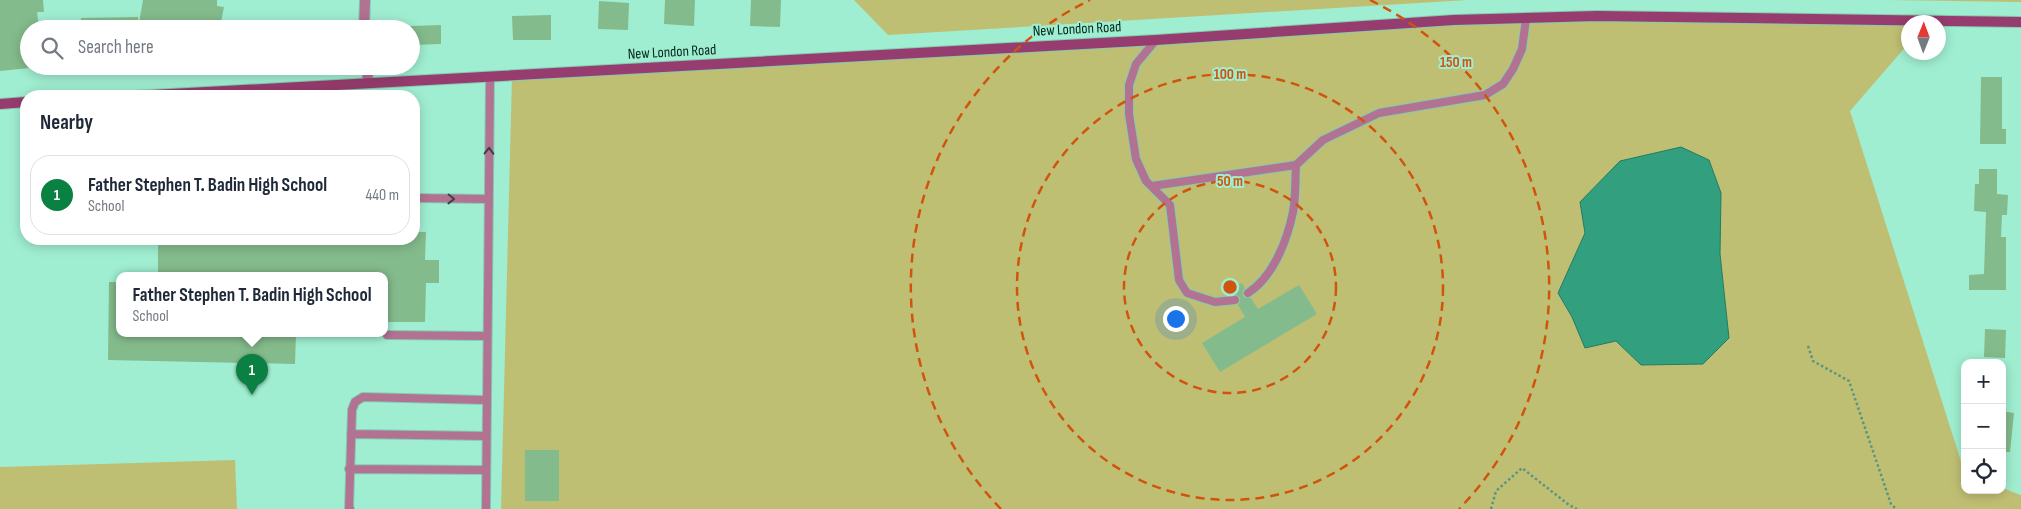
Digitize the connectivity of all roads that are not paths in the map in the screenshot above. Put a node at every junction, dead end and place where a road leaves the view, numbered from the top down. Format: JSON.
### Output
{"nodes":[{"id":1,"x":364,"y":0,"type":"edge"},
{"id":2,"x":1526,"y":19,"type":"junction"},
{"id":3,"x":364,"y":20,"type":"edge"},
{"id":4,"x":2021,"y":22,"type":"edge"},
{"id":5,"x":1156,"y":40,"type":"junction"},
{"id":6,"x":368,"y":75,"type":"edge"},
{"id":7,"x":490,"y":77,"type":"junction"},
{"id":8,"x":368,"y":83,"type":"junction"},
{"id":9,"x":274,"y":90,"type":"edge"},
{"id":10,"x":20,"y":102,"type":"edge"},
{"id":11,"x":0,"y":104,"type":"edge"},
{"id":12,"x":1296,"y":165,"type":"junction"},
{"id":13,"x":1152,"y":186,"type":"junction"},
{"id":14,"x":420,"y":198,"type":"edge"},
{"id":15,"x":488,"y":200,"type":"junction"},
{"id":16,"x":1248,"y":293,"type":"dead end"},
{"id":17,"x":1235,"y":300,"type":"dead end"},
{"id":18,"x":388,"y":335,"type":"dead end"},
{"id":19,"x":486,"y":336,"type":"junction"},
{"id":20,"x":486,"y":400,"type":"junction"},
{"id":21,"x":350,"y":434,"type":"junction"},
{"id":22,"x":486,"y":436,"type":"junction"},
{"id":23,"x":349,"y":469,"type":"junction"},
{"id":24,"x":486,"y":470,"type":"junction"},
{"id":25,"x":350,"y":509,"type":"edge"},
{"id":26,"x":486,"y":509,"type":"edge"}],
"edges":[{"from":1,"to":3,"type":"street"},
{"from":2,"to":4,"type":"street","name":"New London Road"},
{"from":2,"to":5,"type":"street","name":"New London Road"},
{"from":2,"to":12,"type":"lane"},
{"from":5,"to":7,"type":"street","name":"New London Road"},
{"from":5,"to":13,"type":"lane"},
{"from":6,"to":8,"type":"street"},
{"from":7,"to":8,"type":"street","name":"New London Road"},
{"from":15,"to":7,"type":"lane","one_way":true},
{"from":8,"to":9,"type":"street","name":"New London Road"},
{"from":10,"to":11,"type":"street"},
{"from":12,"to":13,"type":"lane"},
{"from":12,"to":16,"type":"lane"},
{"from":13,"to":17,"type":"lane"},
{"from":14,"to":15,"type":"lane","one_way":true},
{"from":15,"to":19,"type":"lane"},
{"from":18,"to":19,"type":"lane"},
{"from":19,"to":20,"type":"lane"},
{"from":20,"to":21,"type":"lane"},
{"from":20,"to":22,"type":"lane"},
{"from":21,"to":22,"type":"lane"},
{"from":21,"to":23,"type":"lane"},
{"from":22,"to":24,"type":"lane"},
{"from":23,"to":24,"type":"lane"},
{"from":23,"to":25,"type":"lane"},
{"from":24,"to":26,"type":"lane"}]}
